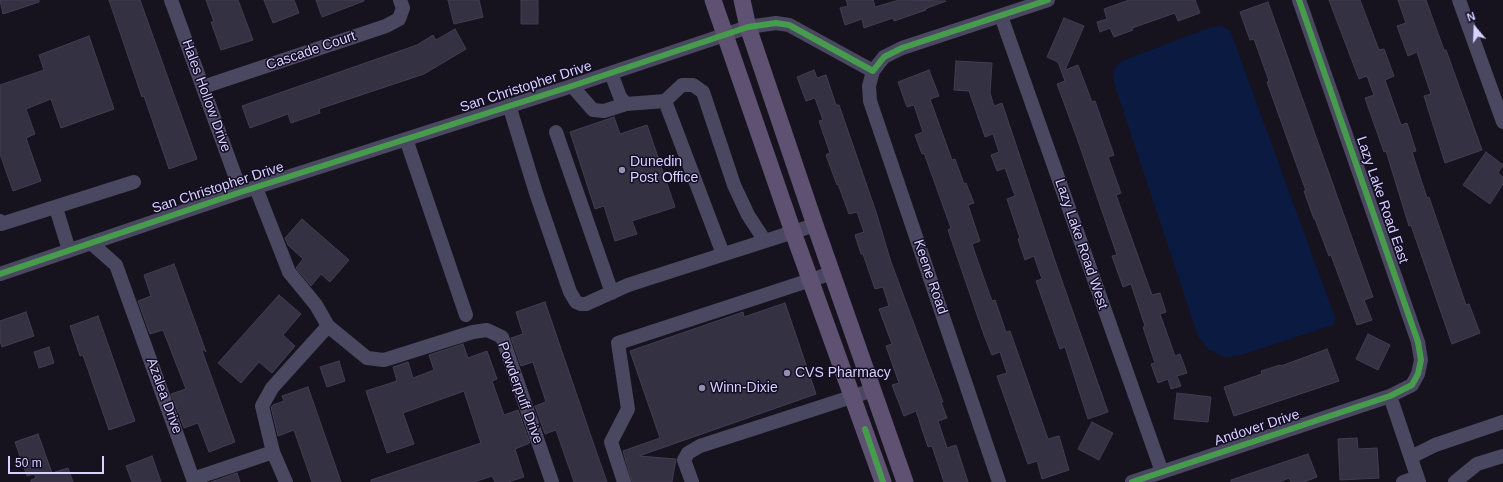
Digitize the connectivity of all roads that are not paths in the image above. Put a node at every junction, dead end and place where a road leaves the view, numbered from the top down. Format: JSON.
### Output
{"nodes":[{"id":1,"x":171,"y":0,"type":"edge"},
{"id":2,"x":400,"y":0,"type":"edge"},
{"id":3,"x":713,"y":0,"type":"edge"},
{"id":4,"x":742,"y":0,"type":"edge"},
{"id":5,"x":1048,"y":0,"type":"edge"},
{"id":6,"x":1299,"y":0,"type":"edge"},
{"id":7,"x":1461,"y":0,"type":"edge"},
{"id":8,"x":1001,"y":16,"type":"junction"},
{"id":9,"x":748,"y":27,"type":"junction"},
{"id":10,"x":725,"y":35,"type":"junction"},
{"id":11,"x":873,"y":71,"type":"junction"},
{"id":12,"x":611,"y":73,"type":"junction"},
{"id":13,"x":572,"y":86,"type":"junction"},
{"id":14,"x":203,"y":87,"type":"junction"},
{"id":15,"x":665,"y":101,"type":"junction"},
{"id":16,"x":626,"y":104,"type":"junction"},
{"id":17,"x":510,"y":105,"type":"junction"},
{"id":18,"x":1501,"y":117,"type":"edge"},
{"id":19,"x":556,"y":132,"type":"dead end"},
{"id":20,"x":406,"y":139,"type":"junction"},
{"id":21,"x":134,"y":182,"type":"dead end"},
{"id":22,"x":256,"y":188,"type":"junction"},
{"id":23,"x":241,"y":192,"type":"junction"},
{"id":24,"x":56,"y":208,"type":"junction"},
{"id":25,"x":0,"y":223,"type":"edge"},
{"id":26,"x":815,"y":225,"type":"junction"},
{"id":27,"x":793,"y":232,"type":"junction"},
{"id":28,"x":766,"y":240,"type":"junction"},
{"id":29,"x":91,"y":243,"type":"junction"},
{"id":30,"x":69,"y":250,"type":"junction"},
{"id":31,"x":722,"y":254,"type":"junction"},
{"id":32,"x":832,"y":273,"type":"junction"},
{"id":33,"x":0,"y":274,"type":"edge"},
{"id":34,"x":811,"y":280,"type":"junction"},
{"id":35,"x":612,"y":293,"type":"junction"},
{"id":36,"x":466,"y":315,"type":"dead end"},
{"id":37,"x":328,"y":326,"type":"junction"},
{"id":38,"x":872,"y":390,"type":"junction"},
{"id":39,"x":854,"y":396,"type":"junction"},
{"id":40,"x":1390,"y":396,"type":"junction"},
{"id":41,"x":1503,"y":422,"type":"edge"},
{"id":42,"x":273,"y":452,"type":"junction"},
{"id":43,"x":1503,"y":456,"type":"edge"},
{"id":44,"x":1411,"y":457,"type":"junction"},
{"id":45,"x":1162,"y":472,"type":"junction"},
{"id":46,"x":1418,"y":480,"type":"edge"},
{"id":47,"x":286,"y":482,"type":"edge"},
{"id":48,"x":552,"y":482,"type":"edge"},
{"id":49,"x":624,"y":482,"type":"edge"},
{"id":50,"x":692,"y":482,"type":"edge"},
{"id":51,"x":883,"y":482,"type":"edge"},
{"id":52,"x":905,"y":482,"type":"edge"},
{"id":53,"x":999,"y":482,"type":"edge"},
{"id":54,"x":1132,"y":482,"type":"edge"},
{"id":55,"x":1403,"y":482,"type":"edge"},
{"id":56,"x":1454,"y":482,"type":"edge"}],
"edges":[{"from":1,"to":14,"type":"street","name":"Hales Hollow Drive"},
{"from":2,"to":14,"type":"street","name":"Cascade Court"},
{"from":3,"to":10,"type":"main road"},
{"from":4,"to":9,"type":"main road"},
{"from":5,"to":8,"type":"street"},
{"from":6,"to":40,"type":"street","name":"Lazy Lake Road East"},
{"from":7,"to":18,"type":"street"},
{"from":8,"to":11,"type":"street"},
{"from":8,"to":45,"type":"street","name":"Lazy Lake Road West"},
{"from":9,"to":10,"type":"street","name":"San Christopher Drive"},
{"from":9,"to":11,"type":"street","name":"San Christopher Drive"},
{"from":9,"to":26,"type":"main road"},
{"from":10,"to":12,"type":"street","name":"San Christopher Drive"},
{"from":10,"to":27,"type":"main road"},
{"from":11,"to":53,"type":"street","name":"Keene Road"},
{"from":12,"to":13,"type":"street","name":"San Christopher Drive"},
{"from":12,"to":16,"type":"street"},
{"from":13,"to":16,"type":"street"},
{"from":13,"to":17,"type":"street","name":"San Christopher Drive"},
{"from":14,"to":23,"type":"street","name":"Hales Hollow Drive"},
{"from":15,"to":16,"type":"street"},
{"from":15,"to":28,"type":"street"},
{"from":15,"to":31,"type":"street"},
{"from":17,"to":20,"type":"street","name":"San Christopher Drive"},
{"from":17,"to":35,"type":"street"},
{"from":19,"to":35,"type":"street"},
{"from":20,"to":22,"type":"street","name":"San Christopher Drive"},
{"from":20,"to":36,"type":"street"},
{"from":21,"to":24,"type":"street"},
{"from":22,"to":23,"type":"street","name":"San Christopher Drive"},
{"from":22,"to":37,"type":"street","name":"Powderpuff Drive"},
{"from":23,"to":29,"type":"street","name":"San Christopher Drive"},
{"from":24,"to":25,"type":"street"},
{"from":24,"to":30,"type":"street"},
{"from":26,"to":27,"type":"street"},
{"from":26,"to":32,"type":"main road"},
{"from":27,"to":28,"type":"street"},
{"from":27,"to":34,"type":"main road"},
{"from":28,"to":31,"type":"street"},
{"from":29,"to":30,"type":"street","name":"San Christopher Drive"},
{"from":29,"to":42,"type":"street","name":"Azalea Drive"},
{"from":30,"to":33,"type":"street","name":"San Christopher Drive"},
{"from":31,"to":35,"type":"street"},
{"from":32,"to":34,"type":"street"},
{"from":32,"to":38,"type":"main road"},
{"from":34,"to":39,"type":"main road"},
{"from":34,"to":49,"type":"street"},
{"from":37,"to":42,"type":"street"},
{"from":37,"to":48,"type":"street","name":"Powderpuff Drive"},
{"from":38,"to":39,"type":"street"},
{"from":38,"to":52,"type":"main road"},
{"from":39,"to":50,"type":"street"},
{"from":39,"to":51,"type":"main road"},
{"from":40,"to":44,"type":"street"},
{"from":40,"to":45,"type":"street","name":"Andover Drive"},
{"from":41,"to":44,"type":"street"},
{"from":42,"to":47,"type":"street"},
{"from":43,"to":56,"type":"street"},
{"from":44,"to":46,"type":"street"},
{"from":45,"to":54,"type":"street","name":"Andover Drive"},
{"from":46,"to":55,"type":"street"}]}
